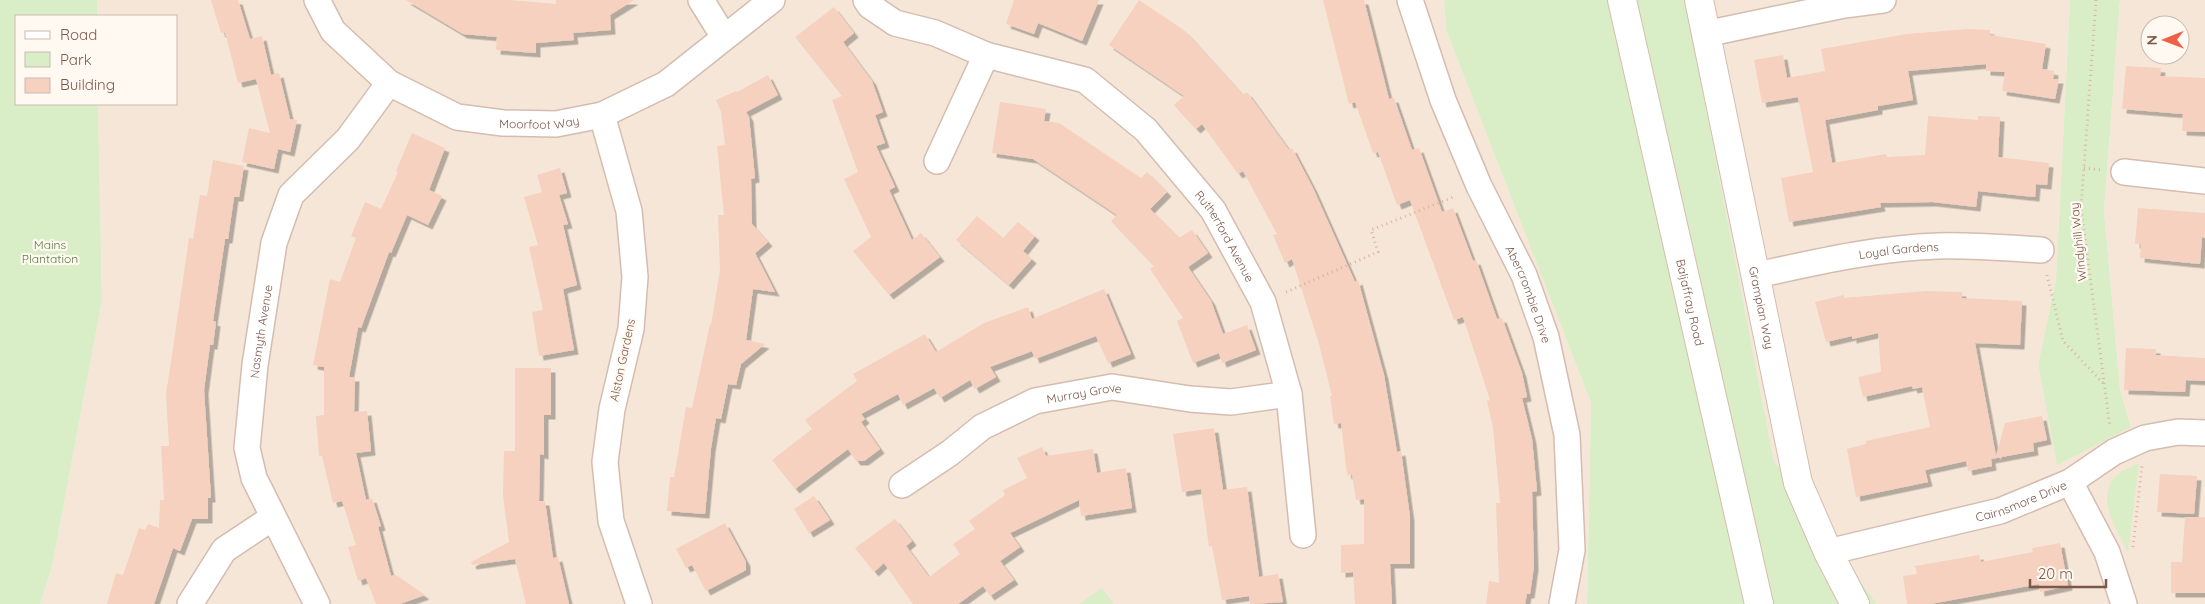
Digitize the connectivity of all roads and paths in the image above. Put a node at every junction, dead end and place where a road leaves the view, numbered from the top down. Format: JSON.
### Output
{"nodes":[{"id":1,"x":317,"y":0,"type":"edge"},
{"id":2,"x":701,"y":0,"type":"edge"},
{"id":3,"x":772,"y":0,"type":"edge"},
{"id":4,"x":866,"y":0,"type":"edge"},
{"id":5,"x":1410,"y":0,"type":"edge"},
{"id":6,"x":1622,"y":0,"type":"edge"},
{"id":7,"x":1699,"y":0,"type":"edge"},
{"id":8,"x":1883,"y":0,"type":"edge"},
{"id":9,"x":2096,"y":0,"type":"edge"},
{"id":10,"x":1705,"y":34,"type":"junction"},
{"id":11,"x":724,"y":37,"type":"junction"},
{"id":12,"x":986,"y":55,"type":"junction"},
{"id":13,"x":389,"y":83,"type":"junction"},
{"id":14,"x":602,"y":115,"type":"junction"},
{"id":15,"x":937,"y":160,"type":"dead end"},
{"id":16,"x":2124,"y":172,"type":"dead end"},
{"id":17,"x":2205,"y":181,"type":"edge"},
{"id":18,"x":1479,"y":186,"type":"junction"},
{"id":19,"x":2041,"y":250,"type":"joint"},
{"id":20,"x":1756,"y":275,"type":"junction"},
{"id":21,"x":1263,"y":302,"type":"junction"},
{"id":22,"x":2103,"y":384,"type":"junction"},
{"id":23,"x":1289,"y":394,"type":"junction"},
{"id":24,"x":2205,"y":433,"type":"edge"},
{"id":25,"x":2146,"y":438,"type":"junction"},
{"id":26,"x":2114,"y":452,"type":"junction"},
{"id":27,"x":2070,"y":482,"type":"junction"},
{"id":28,"x":902,"y":485,"type":"dead end"},
{"id":29,"x":272,"y":518,"type":"junction"},
{"id":30,"x":1303,"y":535,"type":"dead end"},
{"id":31,"x":1828,"y":552,"type":"junction"},
{"id":32,"x":2116,"y":578,"type":"junction"},
{"id":33,"x":190,"y":604,"type":"edge"},
{"id":34,"x":317,"y":604,"type":"edge"},
{"id":35,"x":639,"y":604,"type":"edge"},
{"id":36,"x":1562,"y":604,"type":"edge"},
{"id":37,"x":1759,"y":604,"type":"edge"},
{"id":38,"x":1855,"y":604,"type":"edge"},
{"id":39,"x":2124,"y":604,"type":"edge"}],
"edges":[{"from":1,"to":13,"type":"street","name":"Moorfoot Way"},
{"from":2,"to":11,"type":"street"},
{"from":3,"to":11,"type":"street","name":"Moorfoot Way"},
{"from":4,"to":12,"type":"street","name":"Rutherford Avenue"},
{"from":5,"to":18,"type":"street","name":"Abercrombie Drive"},
{"from":6,"to":37,"type":"street","name":"Baljaffray Road"},
{"from":7,"to":10,"type":"street","name":"Grampian Way"},
{"from":8,"to":10,"type":"street"},
{"from":9,"to":22,"type":"path","name":"Windyhill Way"},
{"from":10,"to":20,"type":"street","name":"Grampian Way"},
{"from":11,"to":14,"type":"street","name":"Moorfoot Way"},
{"from":12,"to":15,"type":"street"},
{"from":12,"to":21,"type":"street","name":"Rutherford Avenue"},
{"from":13,"to":14,"type":"street","name":"Moorfoot Way"},
{"from":13,"to":29,"type":"street","name":"Nasmyth Avenue"},
{"from":14,"to":35,"type":"street","name":"Alston Gardens"},
{"from":16,"to":17,"type":"street"},
{"from":18,"to":21,"type":"path"},
{"from":18,"to":36,"type":"street","name":"Abercrombie Drive"},
{"from":19,"to":20,"type":"street","name":"Loyal Gardens"},
{"from":19,"to":22,"type":"path"},
{"from":20,"to":31,"type":"street","name":"Grampian Way"},
{"from":21,"to":23,"type":"street","name":"Rutherford Avenue"},
{"from":22,"to":26,"type":"path","name":"Windyhill Way"},
{"from":23,"to":28,"type":"street","name":"Murray Grove"},
{"from":23,"to":30,"type":"street","name":"Rutherford Avenue"},
{"from":24,"to":25,"type":"street","name":"Cairnsmore Drive"},
{"from":25,"to":26,"type":"street","name":"Cairnsmore Drive"},
{"from":25,"to":32,"type":"path"},
{"from":26,"to":27,"type":"street","name":"Cairnsmore Drive"},
{"from":27,"to":31,"type":"street","name":"Cairnsmore Drive"},
{"from":27,"to":32,"type":"street"},
{"from":29,"to":33,"type":"street"},
{"from":29,"to":34,"type":"street","name":"Nasmyth Avenue"},
{"from":31,"to":38,"type":"street","name":"Grampian Way"},
{"from":32,"to":39,"type":"street"}]}
